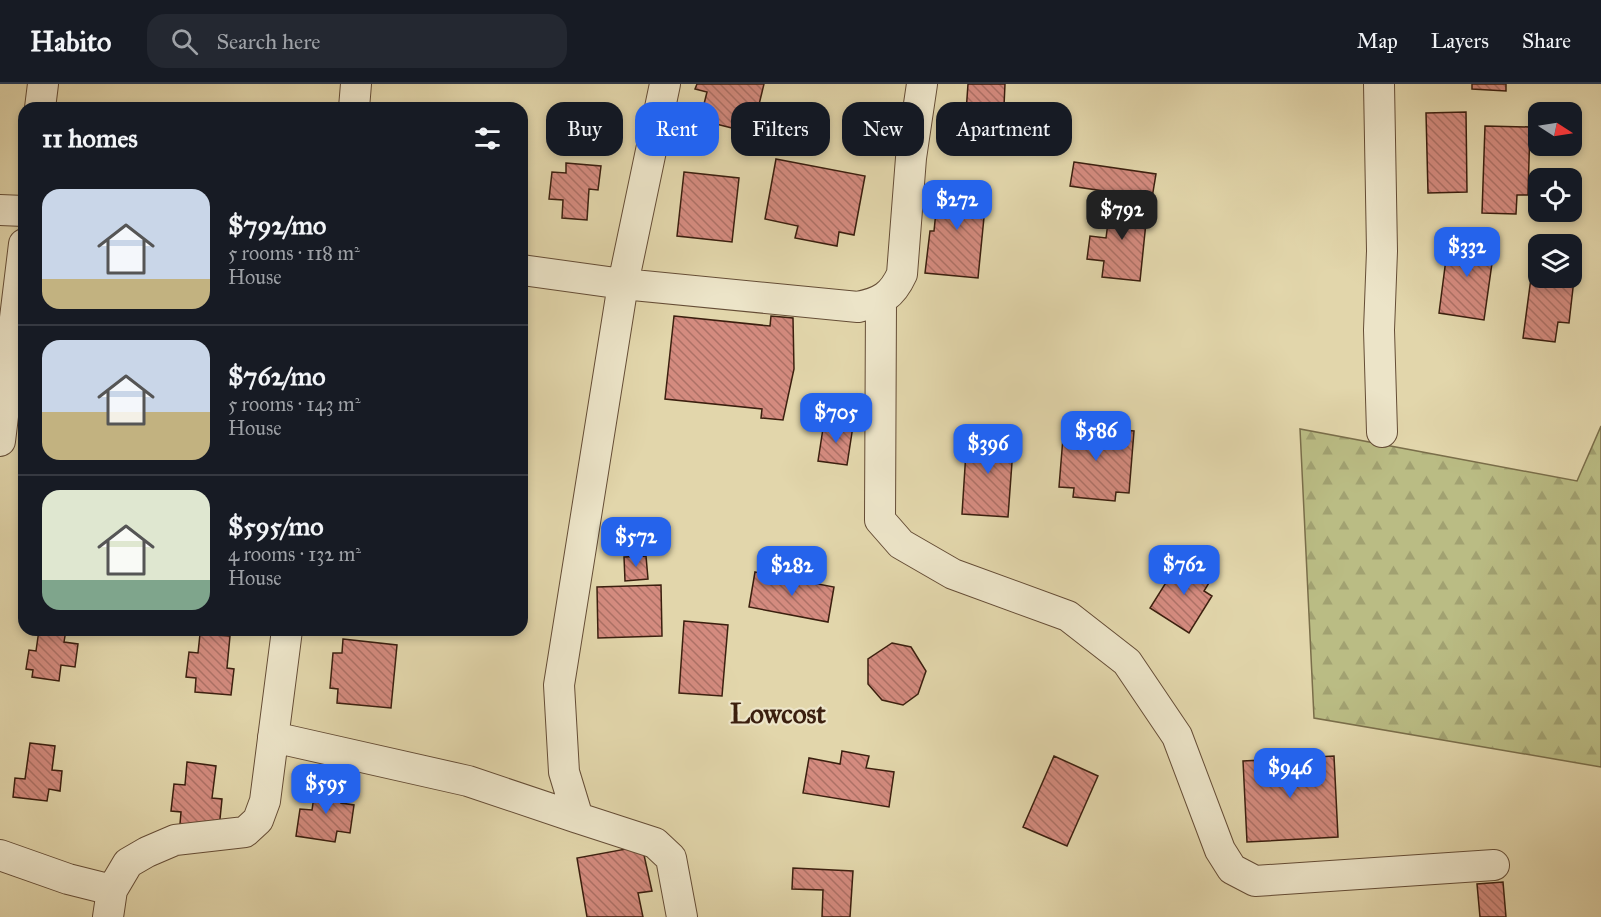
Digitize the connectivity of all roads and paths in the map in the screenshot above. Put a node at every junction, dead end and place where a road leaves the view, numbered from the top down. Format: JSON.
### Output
{"nodes":[{"id":1,"x":43,"y":84,"type":"edge"},
{"id":2,"x":356,"y":84,"type":"edge"},
{"id":3,"x":665,"y":84,"type":"edge"},
{"id":4,"x":922,"y":84,"type":"edge"},
{"id":5,"x":1379,"y":84,"type":"edge"},
{"id":6,"x":41,"y":102,"type":"edge"},
{"id":7,"x":354,"y":102,"type":"edge"},
{"id":8,"x":0,"y":210,"type":"edge"},
{"id":9,"x":18,"y":211,"type":"edge"},
{"id":10,"x":528,"y":271,"type":"edge"},
{"id":11,"x":623,"y":284,"type":"junction"},
{"id":12,"x":18,"y":292,"type":"edge"},
{"id":13,"x":881,"y":302,"type":"junction"},
{"id":14,"x":1382,"y":432,"type":"dead end"},
{"id":15,"x":0,"y":441,"type":"edge"},
{"id":16,"x":286,"y":636,"type":"edge"},
{"id":17,"x":273,"y":737,"type":"junction"},
{"id":18,"x":578,"y":818,"type":"junction"},
{"id":19,"x":0,"y":855,"type":"edge"},
{"id":20,"x":1494,"y":865,"type":"dead end"},
{"id":21,"x":110,"y":904,"type":"edge"},
{"id":22,"x":682,"y":917,"type":"edge"}],
"edges":[{"from":1,"to":6,"type":"street"},
{"from":2,"to":7,"type":"street"},
{"from":3,"to":11,"type":"street"},
{"from":4,"to":13,"type":"street"},
{"from":5,"to":14,"type":"street"},
{"from":8,"to":9,"type":"street"},
{"from":10,"to":11,"type":"street"},
{"from":11,"to":13,"type":"street"},
{"from":11,"to":18,"type":"street"},
{"from":12,"to":15,"type":"street"},
{"from":13,"to":20,"type":"street"},
{"from":16,"to":17,"type":"street"},
{"from":17,"to":18,"type":"street"},
{"from":17,"to":21,"type":"street"},
{"from":18,"to":22,"type":"street"},
{"from":19,"to":21,"type":"street"}]}
